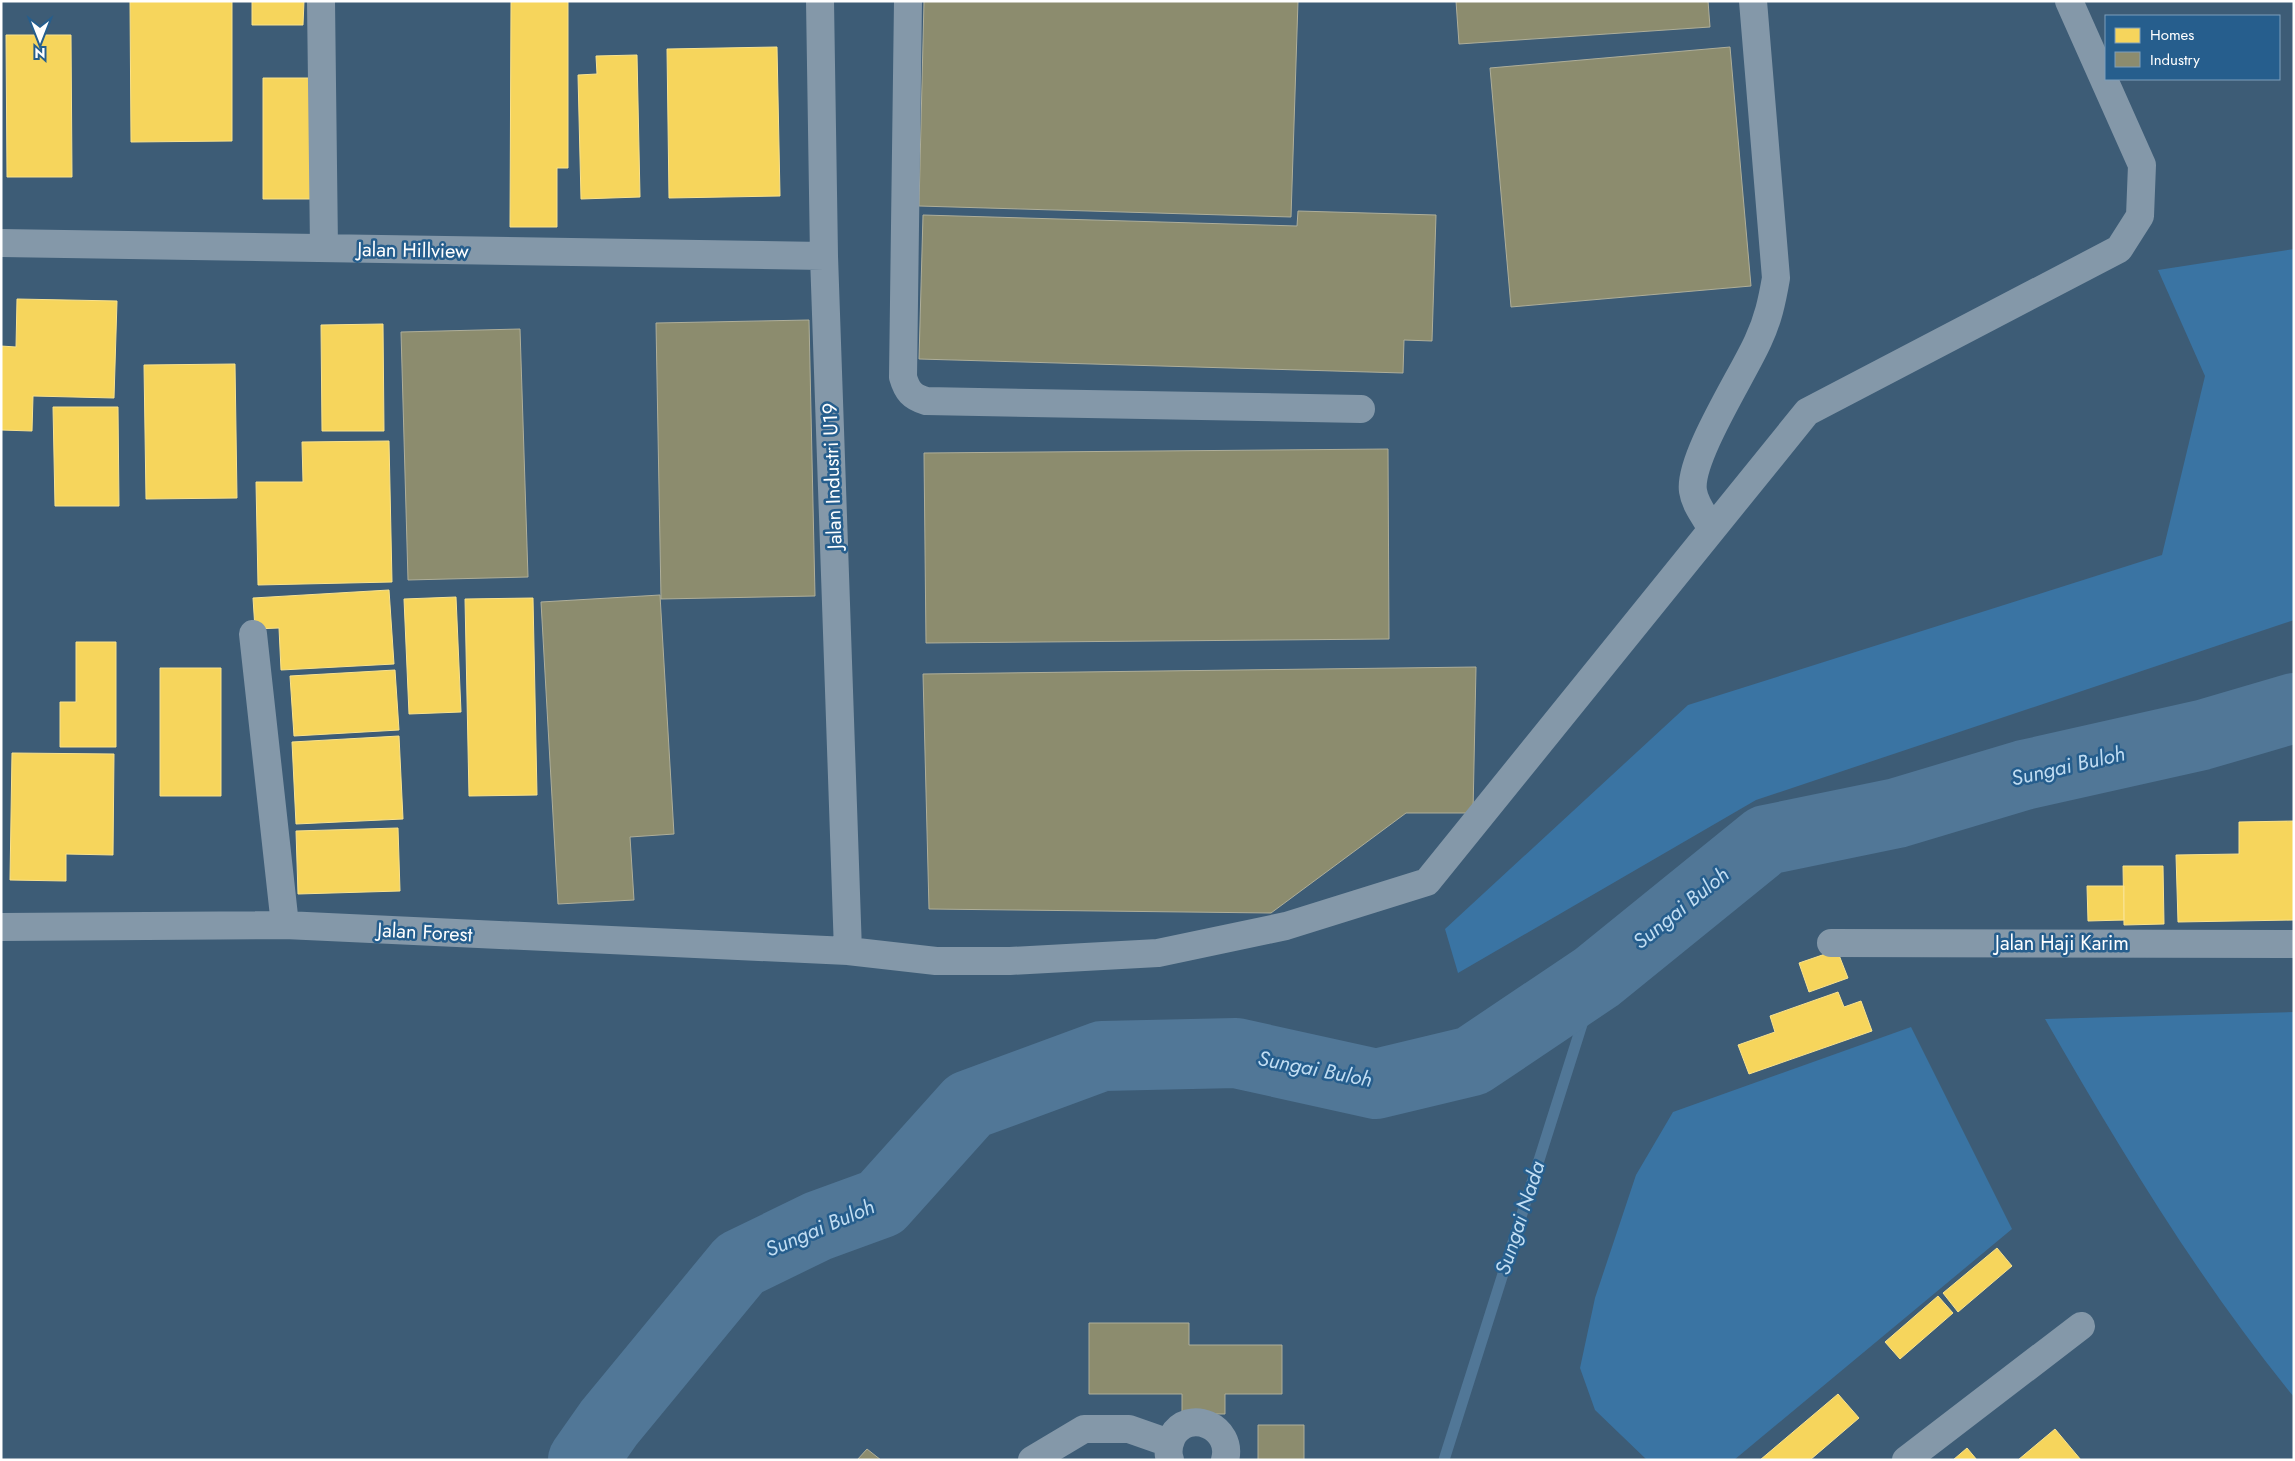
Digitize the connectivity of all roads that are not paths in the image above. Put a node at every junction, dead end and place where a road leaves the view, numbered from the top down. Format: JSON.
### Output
{"nodes":[{"id":1,"x":321,"y":1,"type":"edge"},
{"id":2,"x":820,"y":1,"type":"edge"},
{"id":3,"x":908,"y":1,"type":"edge"},
{"id":4,"x":1754,"y":1,"type":"edge"},
{"id":5,"x":2069,"y":1,"type":"edge"},
{"id":6,"x":1,"y":244,"type":"edge"},
{"id":7,"x":324,"y":248,"type":"junction"},
{"id":8,"x":824,"y":256,"type":"junction"},
{"id":9,"x":1361,"y":409,"type":"dead end"},
{"id":10,"x":1712,"y":529,"type":"junction"},
{"id":11,"x":254,"y":634,"type":"dead end"},
{"id":12,"x":285,"y":925,"type":"junction"},
{"id":13,"x":1,"y":927,"type":"edge"},
{"id":14,"x":1831,"y":943,"type":"dead end"},
{"id":15,"x":2294,"y":944,"type":"edge"},
{"id":16,"x":848,"y":951,"type":"junction"},
{"id":17,"x":2081,"y":1326,"type":"dead end"},
{"id":18,"x":1170,"y":1451,"type":"edge"},
{"id":19,"x":1032,"y":1460,"type":"edge"},
{"id":20,"x":1225,"y":1460,"type":"edge"},
{"id":21,"x":1906,"y":1460,"type":"edge"}],
"edges":[{"from":1,"to":7,"type":"street"},
{"from":2,"to":8,"type":"street","name":"Jalan Industri U19"},
{"from":3,"to":9,"type":"street"},
{"from":4,"to":10,"type":"street"},
{"from":5,"to":10,"type":"street","name":"Jalan Forest"},
{"from":6,"to":7,"type":"street","name":"Jalan Hillview"},
{"from":7,"to":8,"type":"street","name":"Jalan Hillview"},
{"from":8,"to":16,"type":"street","name":"Jalan Industri U19"},
{"from":10,"to":16,"type":"street","name":"Jalan Forest"},
{"from":11,"to":12,"type":"street"},
{"from":12,"to":13,"type":"street","name":"Jalan Forest"},
{"from":12,"to":16,"type":"street","name":"Jalan Forest"},
{"from":14,"to":15,"type":"street","name":"Jalan Haji Karim"},
{"from":17,"to":21,"type":"street"},
{"from":18,"to":19,"type":"street"},
{"from":18,"to":20,"type":"street"}]}
